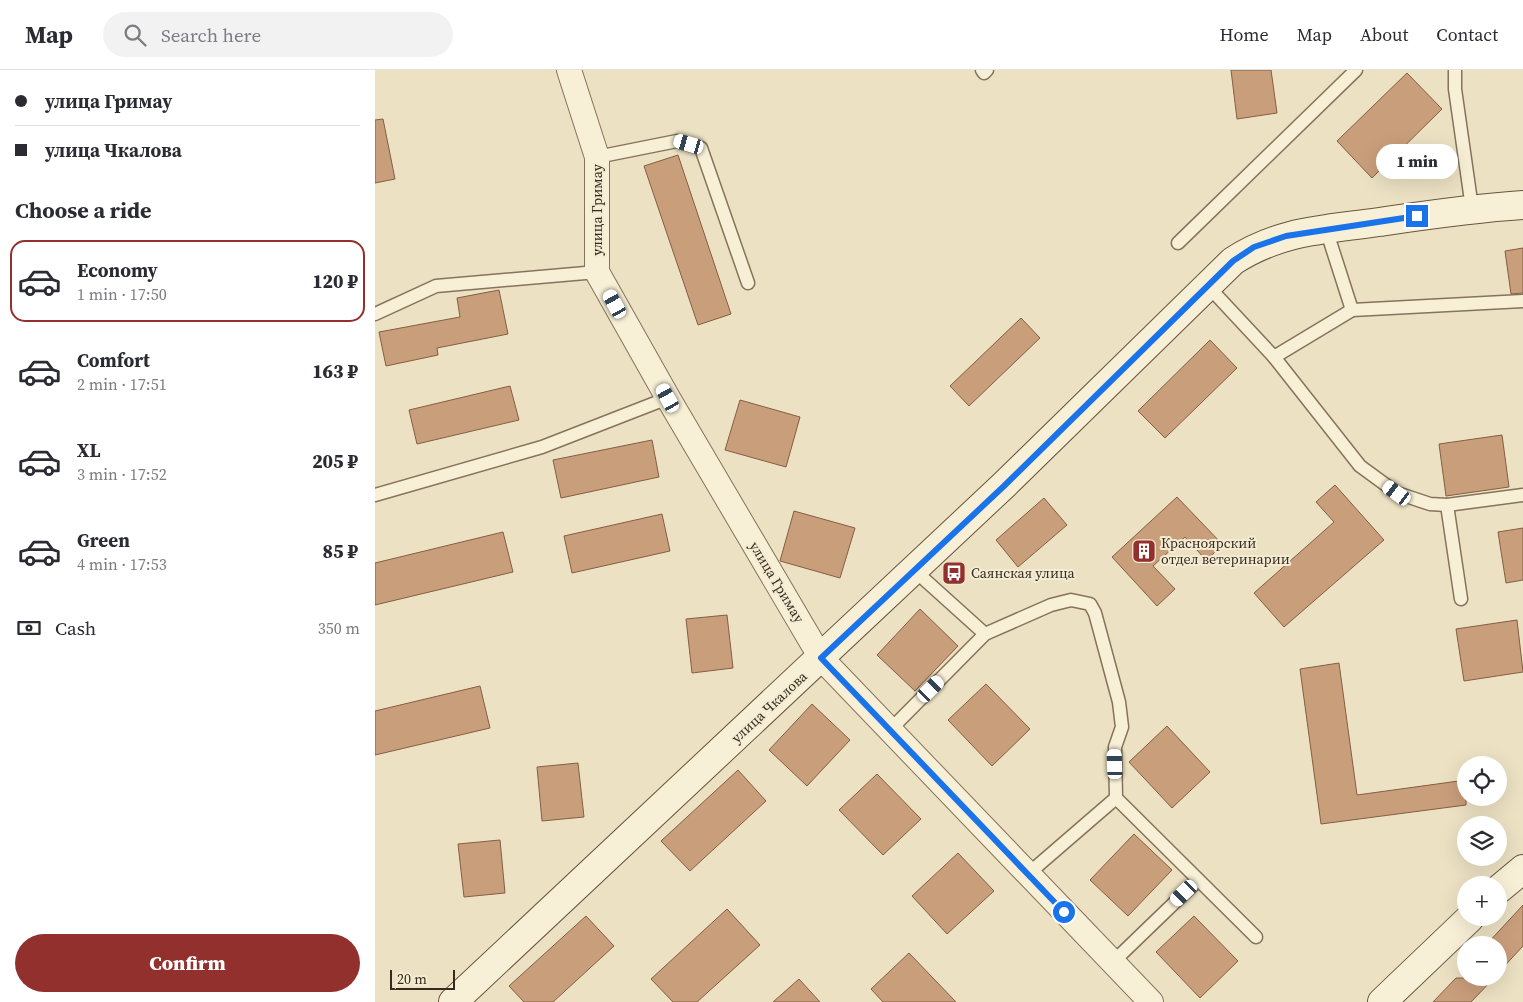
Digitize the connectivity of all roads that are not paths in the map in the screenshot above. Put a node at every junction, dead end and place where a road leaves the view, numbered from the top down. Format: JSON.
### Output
{"nodes":[{"id":1,"x":569,"y":70,"type":"edge"},
{"id":2,"x":982,"y":70,"type":"edge"},
{"id":3,"x":987,"y":70,"type":"edge"},
{"id":4,"x":1356,"y":70,"type":"edge"},
{"id":5,"x":1455,"y":70,"type":"edge"},
{"id":6,"x":597,"y":157,"type":"junction"},
{"id":7,"x":1523,"y":205,"type":"edge"},
{"id":8,"x":1472,"y":208,"type":"junction"},
{"id":9,"x":1326,"y":230,"type":"junction"},
{"id":10,"x":1178,"y":243,"type":"dead end"},
{"id":11,"x":597,"y":272,"type":"junction"},
{"id":12,"x":748,"y":283,"type":"dead end"},
{"id":13,"x":1207,"y":285,"type":"junction"},
{"id":14,"x":1523,"y":301,"type":"edge"},
{"id":15,"x":1352,"y":310,"type":"junction"},
{"id":16,"x":375,"y":314,"type":"edge"},
{"id":17,"x":1274,"y":357,"type":"junction"},
{"id":18,"x":668,"y":398,"type":"junction"},
{"id":19,"x":375,"y":495,"type":"edge"},
{"id":20,"x":1523,"y":495,"type":"edge"},
{"id":21,"x":1447,"y":505,"type":"junction"},
{"id":22,"x":914,"y":570,"type":"junction"},
{"id":23,"x":1461,"y":599,"type":"dead end"},
{"id":24,"x":985,"y":634,"type":"junction"},
{"id":25,"x":821,"y":658,"type":"junction"},
{"id":26,"x":890,"y":730,"type":"junction"},
{"id":27,"x":1116,"y":798,"type":"junction"},
{"id":28,"x":1523,"y":869,"type":"edge"},
{"id":29,"x":1028,"y":874,"type":"junction"},
{"id":30,"x":1199,"y":880,"type":"junction"},
{"id":31,"x":1507,"y":882,"type":"edge"},
{"id":32,"x":1461,"y":926,"type":"edge"},
{"id":33,"x":1256,"y":937,"type":"dead end"},
{"id":34,"x":1113,"y":962,"type":"junction"},
{"id":35,"x":453,"y":1002,"type":"edge"},
{"id":36,"x":1151,"y":1002,"type":"edge"},
{"id":37,"x":1383,"y":1002,"type":"edge"}],
"edges":[{"from":1,"to":6,"type":"street","name":"улица Гримау"},
{"from":2,"to":3,"type":"lane"},
{"from":4,"to":10,"type":"lane"},
{"from":5,"to":8,"type":"lane"},
{"from":6,"to":11,"type":"street","name":"улица Гримау"},
{"from":6,"to":12,"type":"lane"},
{"from":7,"to":8,"type":"main road","name":"улица Чкалова"},
{"from":8,"to":9,"type":"main road","name":"улица Чкалова"},
{"from":9,"to":13,"type":"main road","name":"улица Чкалова"},
{"from":9,"to":15,"type":"lane"},
{"from":11,"to":16,"type":"lane"},
{"from":11,"to":18,"type":"street","name":"улица Гримау"},
{"from":13,"to":17,"type":"lane"},
{"from":13,"to":22,"type":"main road","name":"улица Чкалова"},
{"from":14,"to":15,"type":"lane"},
{"from":15,"to":17,"type":"lane"},
{"from":17,"to":21,"type":"lane"},
{"from":18,"to":19,"type":"lane"},
{"from":18,"to":25,"type":"street","name":"улица Гримау"},
{"from":20,"to":21,"type":"lane"},
{"from":21,"to":23,"type":"lane"},
{"from":22,"to":24,"type":"lane"},
{"from":22,"to":25,"type":"main road","name":"улица Чкалова"},
{"from":24,"to":26,"type":"lane"},
{"from":24,"to":27,"type":"lane"},
{"from":25,"to":26,"type":"street","name":"улица Гримау"},
{"from":25,"to":35,"type":"main road","name":"улица Чкалова"},
{"from":26,"to":29,"type":"street","name":"улица Гримау"},
{"from":27,"to":29,"type":"lane"},
{"from":27,"to":30,"type":"lane"},
{"from":28,"to":31,"type":"main road"},
{"from":29,"to":34,"type":"street","name":"улица Гримау"},
{"from":30,"to":33,"type":"lane"},
{"from":30,"to":34,"type":"lane"},
{"from":32,"to":37,"type":"main road"},
{"from":34,"to":36,"type":"street","name":"улица Гримау"}]}
